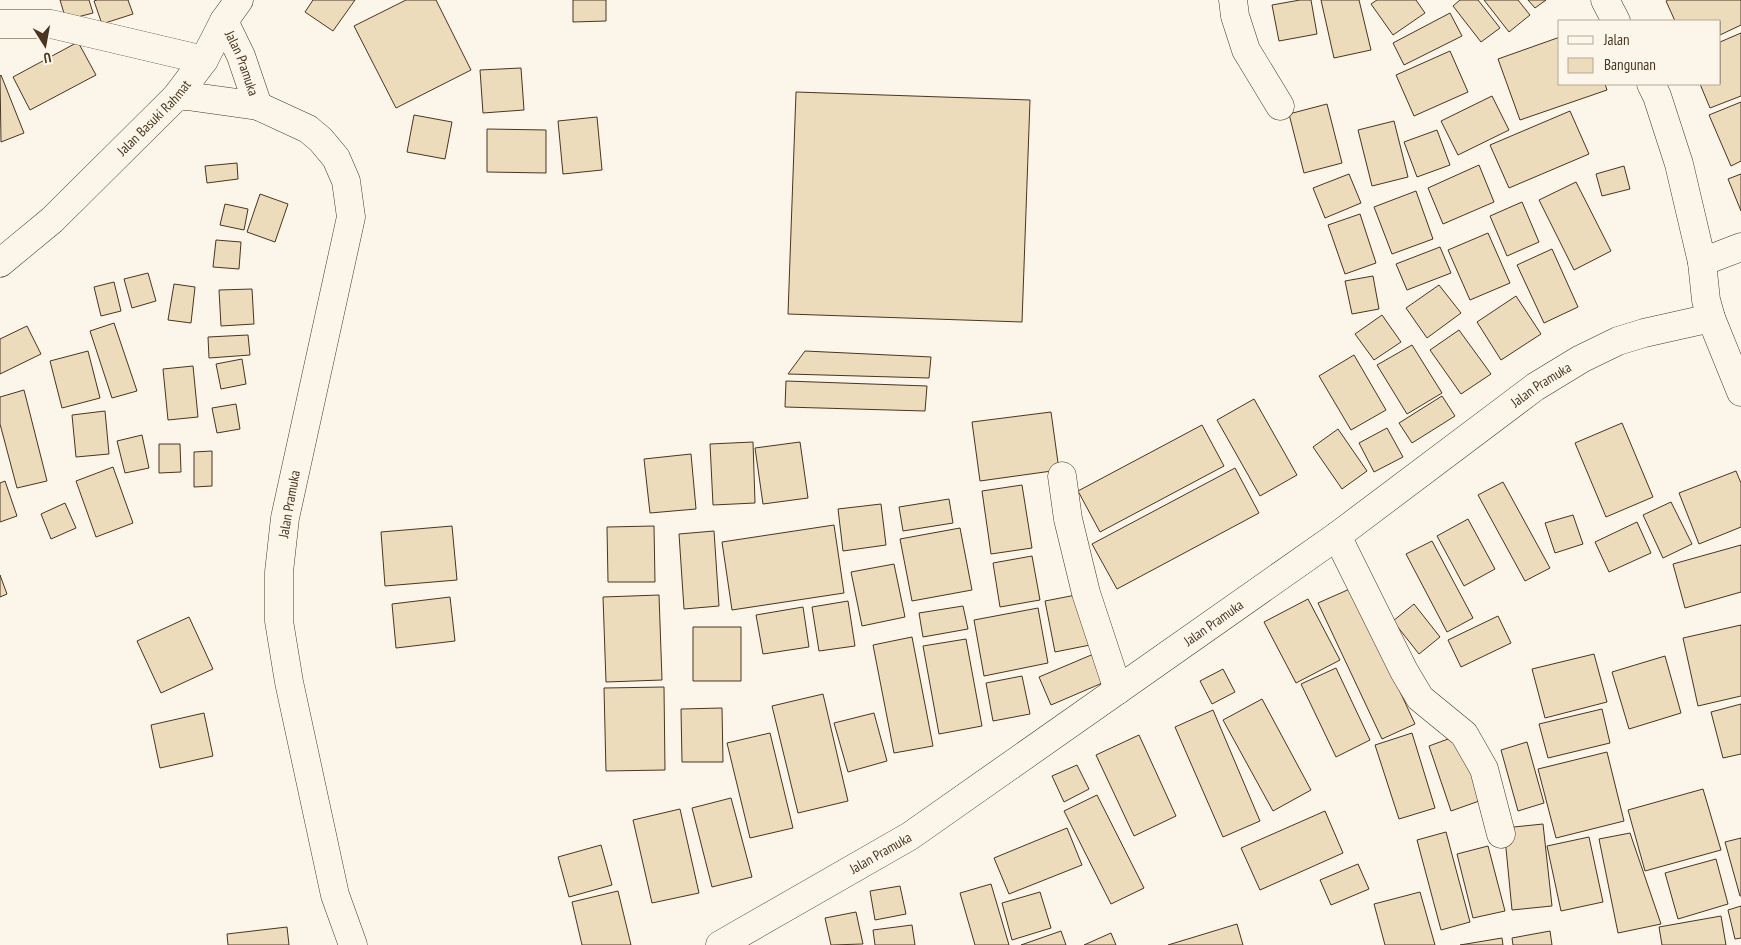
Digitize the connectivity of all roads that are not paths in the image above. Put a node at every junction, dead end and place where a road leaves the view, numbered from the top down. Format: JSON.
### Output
{"nodes":[{"id":1,"x":1233,"y":0,"type":"edge"},
{"id":2,"x":1605,"y":0,"type":"edge"},
{"id":3,"x":232,"y":11,"type":"edge"},
{"id":4,"x":1615,"y":20,"type":"edge"},
{"id":5,"x":0,"y":24,"type":"edge"},
{"id":6,"x":204,"y":60,"type":"junction"},
{"id":7,"x":1652,"y":85,"type":"edge"},
{"id":8,"x":176,"y":97,"type":"junction"},
{"id":9,"x":258,"y":106,"type":"junction"},
{"id":10,"x":1280,"y":106,"type":"dead end"},
{"id":11,"x":52,"y":220,"type":"junction"},
{"id":12,"x":0,"y":241,"type":"edge"},
{"id":13,"x":1741,"y":247,"type":"edge"},
{"id":14,"x":1702,"y":262,"type":"junction"},
{"id":15,"x":0,"y":263,"type":"edge"},
{"id":16,"x":1711,"y":318,"type":"junction"},
{"id":17,"x":1741,"y":392,"type":"edge"},
{"id":18,"x":1062,"y":476,"type":"dead end"},
{"id":19,"x":1337,"y":536,"type":"junction"},
{"id":20,"x":1118,"y":690,"type":"junction"},
{"id":21,"x":1501,"y":834,"type":"dead end"},
{"id":22,"x":353,"y":945,"type":"edge"},
{"id":23,"x":720,"y":945,"type":"edge"}],
"edges":[{"from":1,"to":10,"type":"main road"},
{"from":2,"to":4,"type":"main road"},
{"from":3,"to":6,"type":"main road","name":"Jalan Basuki Rahmat"},
{"from":3,"to":9,"type":"main road","name":"Jalan Pramuka"},
{"from":5,"to":6,"type":"main road"},
{"from":6,"to":8,"type":"main road","name":"Jalan Basuki Rahmat"},
{"from":7,"to":14,"type":"main road"},
{"from":8,"to":9,"type":"main road","name":"Jalan Pramuka"},
{"from":8,"to":11,"type":"main road","name":"Jalan Basuki Rahmat"},
{"from":9,"to":22,"type":"main road","name":"Jalan Pramuka"},
{"from":11,"to":12,"type":"main road","name":"Jalan Basuki Rahmat"},
{"from":11,"to":15,"type":"main road","name":"Jalan Basuki Rahmat"},
{"from":13,"to":14,"type":"main road"},
{"from":14,"to":16,"type":"main road"},
{"from":16,"to":17,"type":"main road"},
{"from":16,"to":19,"type":"main road","name":"Jalan Pramuka"},
{"from":18,"to":20,"type":"main road"},
{"from":19,"to":20,"type":"main road","name":"Jalan Pramuka"},
{"from":19,"to":21,"type":"main road"},
{"from":20,"to":23,"type":"main road","name":"Jalan Pramuka"}]}
